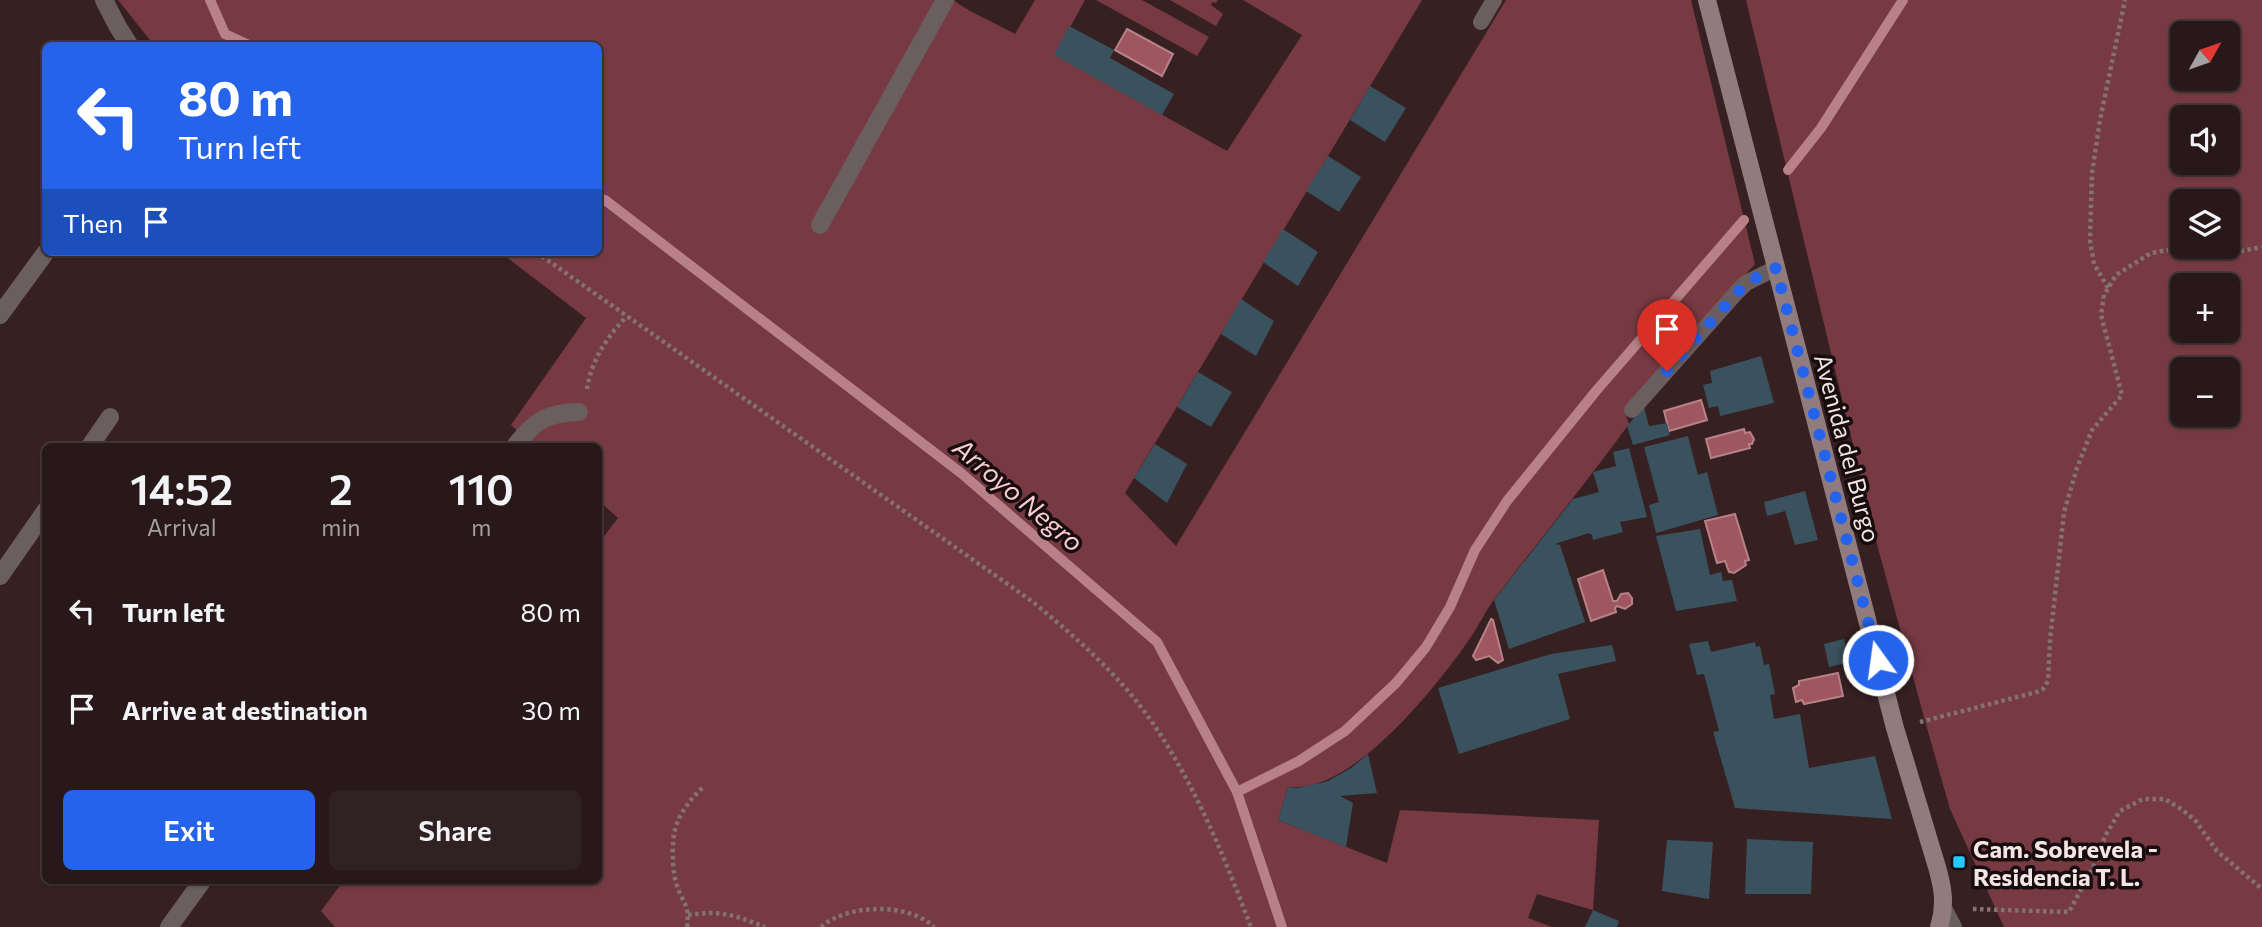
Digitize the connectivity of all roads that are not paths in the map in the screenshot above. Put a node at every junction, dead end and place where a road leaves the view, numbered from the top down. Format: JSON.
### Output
{"nodes":[{"id":1,"x":104,"y":0,"type":"edge"},
{"id":2,"x":945,"y":0,"type":"edge"},
{"id":3,"x":1494,"y":0,"type":"edge"},
{"id":4,"x":1707,"y":0,"type":"edge"},
{"id":5,"x":1481,"y":22,"type":"dead end"},
{"id":6,"x":127,"y":42,"type":"edge"},
{"id":7,"x":820,"y":225,"type":"dead end"},
{"id":8,"x":43,"y":256,"type":"edge"},
{"id":9,"x":1776,"y":268,"type":"junction"},
{"id":10,"x":0,"y":315,"type":"edge"},
{"id":11,"x":1632,"y":410,"type":"dead end"},
{"id":12,"x":579,"y":412,"type":"road end"},
{"id":13,"x":110,"y":416,"type":"dead end"},
{"id":14,"x":92,"y":443,"type":"edge"},
{"id":15,"x":518,"y":443,"type":"edge"},
{"id":16,"x":42,"y":516,"type":"edge"},
{"id":17,"x":0,"y":576,"type":"edge"},
{"id":18,"x":200,"y":884,"type":"edge"},
{"id":19,"x":1944,"y":908,"type":"junction"},
{"id":20,"x":169,"y":927,"type":"edge"},
{"id":21,"x":1939,"y":927,"type":"edge"},
{"id":22,"x":1954,"y":927,"type":"edge"}],
"edges":[{"from":1,"to":6,"type":"street"},
{"from":2,"to":7,"type":"street"},
{"from":3,"to":5,"type":"lane"},
{"from":4,"to":9,"type":"main road","name":"Avenida del Burgo"},
{"from":8,"to":10,"type":"street"},
{"from":9,"to":11,"type":"lane"},
{"from":9,"to":19,"type":"main road","name":"Avenida del Burgo"},
{"from":12,"to":15,"type":"street"},
{"from":13,"to":14,"type":"street"},
{"from":16,"to":17,"type":"street"},
{"from":18,"to":20,"type":"street"},
{"from":19,"to":21,"type":"main road"},
{"from":19,"to":22,"type":"lane"}]}
